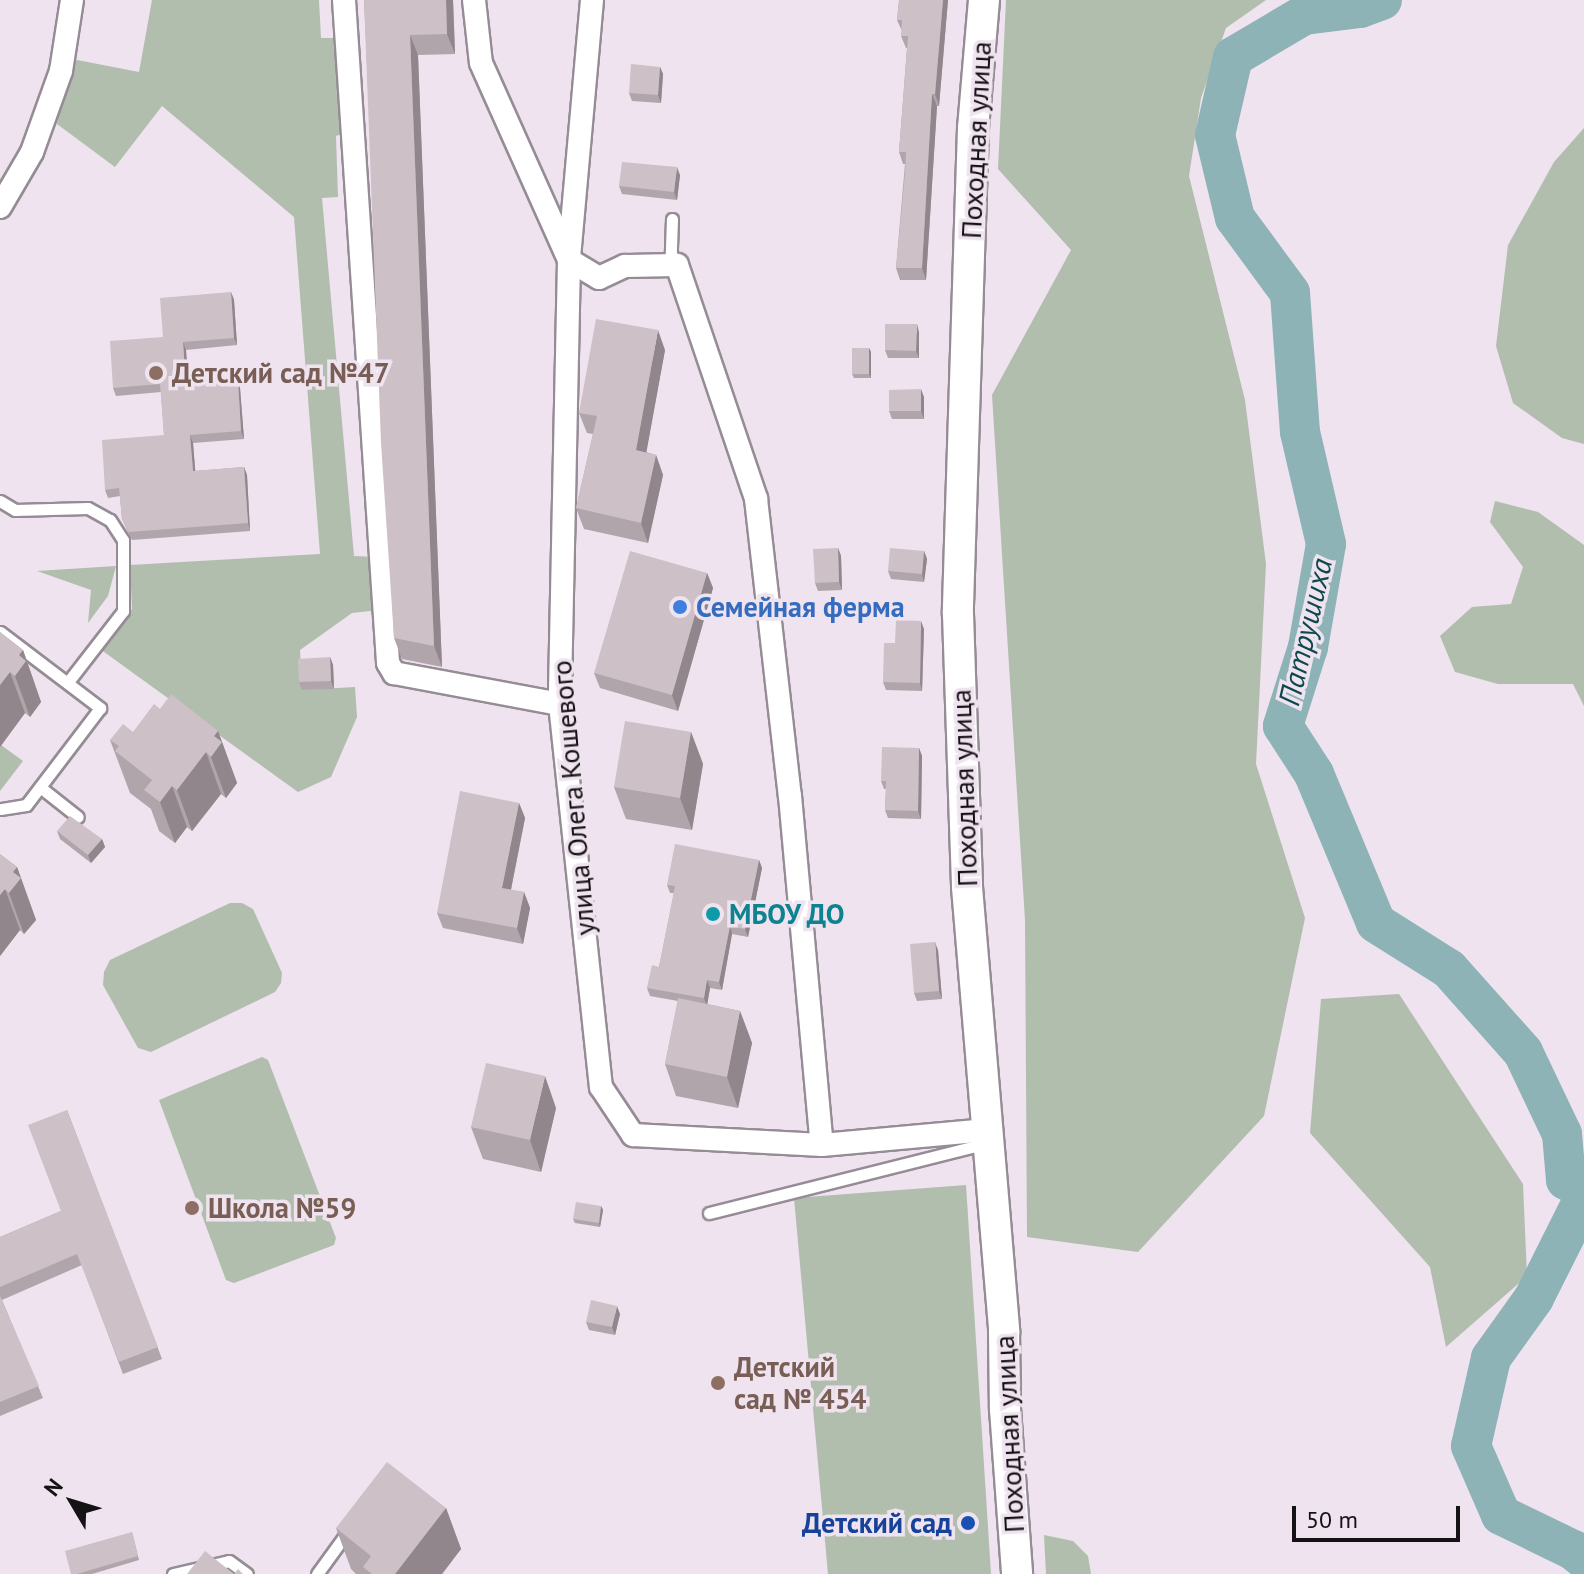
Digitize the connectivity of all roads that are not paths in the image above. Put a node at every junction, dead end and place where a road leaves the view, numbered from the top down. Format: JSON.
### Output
{"nodes":[{"id":1,"x":72,"y":0,"type":"edge"},
{"id":2,"x":344,"y":0,"type":"edge"},
{"id":3,"x":474,"y":0,"type":"edge"},
{"id":4,"x":592,"y":0,"type":"edge"},
{"id":5,"x":984,"y":0,"type":"edge"},
{"id":6,"x":0,"y":207,"type":"edge"},
{"id":7,"x":672,"y":219,"type":"dead end"},
{"id":8,"x":569,"y":260,"type":"junction"},
{"id":9,"x":677,"y":265,"type":"junction"},
{"id":10,"x":0,"y":501,"type":"edge"},
{"id":11,"x":0,"y":632,"type":"edge"},
{"id":12,"x":68,"y":682,"type":"junction"},
{"id":13,"x":560,"y":704,"type":"junction"},
{"id":14,"x":40,"y":787,"type":"junction"},
{"id":15,"x":0,"y":809,"type":"edge"},
{"id":16,"x":78,"y":817,"type":"edge"},
{"id":17,"x":987,"y":1137,"type":"junction"},
{"id":18,"x":822,"y":1145,"type":"junction"},
{"id":19,"x":709,"y":1213,"type":"dead end"},
{"id":20,"x":356,"y":1519,"type":"edge"},
{"id":21,"x":173,"y":1574,"type":"edge"},
{"id":22,"x":247,"y":1574,"type":"edge"},
{"id":23,"x":317,"y":1574,"type":"edge"},
{"id":24,"x":1017,"y":1574,"type":"edge"}],
"edges":[{"from":1,"to":6,"type":"street"},
{"from":2,"to":13,"type":"street"},
{"from":3,"to":8,"type":"street"},
{"from":4,"to":8,"type":"street","name":"улица Олега Кошевого"},
{"from":5,"to":17,"type":"main road","name":"Походная улица"},
{"from":7,"to":9,"type":"lane"},
{"from":8,"to":9,"type":"street"},
{"from":8,"to":13,"type":"street","name":"улица Олега Кошевого"},
{"from":9,"to":18,"type":"street"},
{"from":10,"to":12,"type":"lane"},
{"from":11,"to":12,"type":"lane"},
{"from":12,"to":14,"type":"lane"},
{"from":13,"to":18,"type":"street","name":"улица Олега Кошевого"},
{"from":14,"to":15,"type":"lane"},
{"from":14,"to":16,"type":"lane"},
{"from":17,"to":18,"type":"street","name":"улица Олега Кошевого"},
{"from":17,"to":19,"type":"lane"},
{"from":17,"to":24,"type":"main road","name":"Походная улица"},
{"from":20,"to":23,"type":"lane"},
{"from":21,"to":22,"type":"lane"}]}
